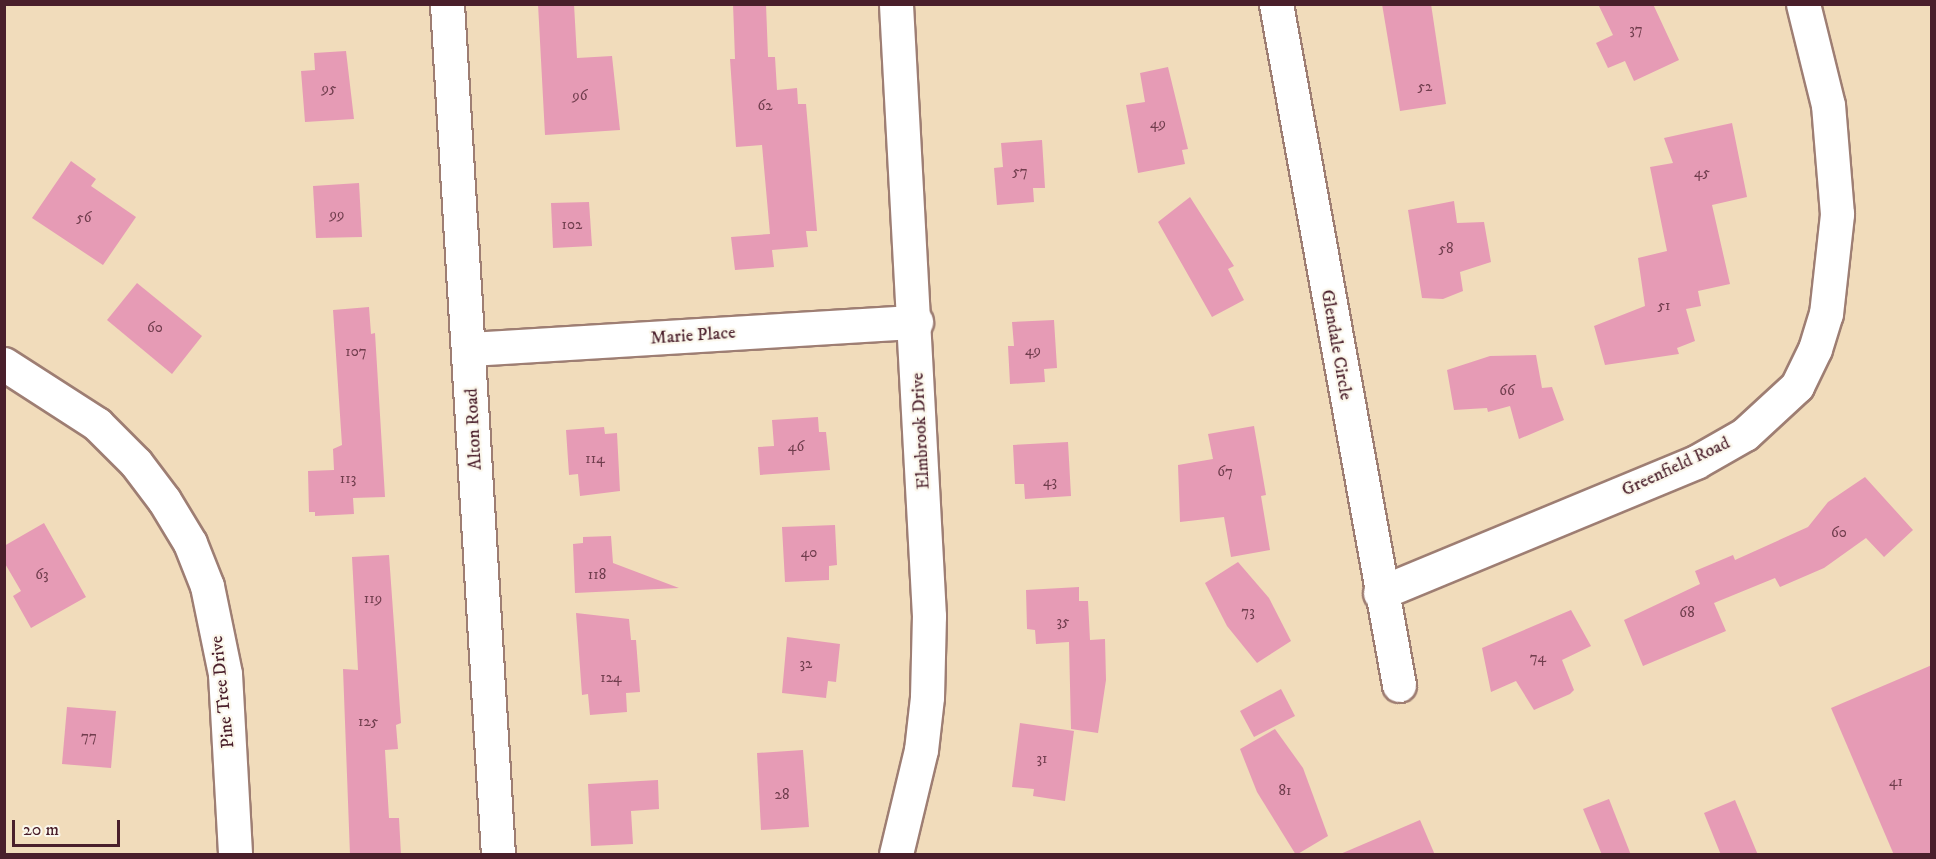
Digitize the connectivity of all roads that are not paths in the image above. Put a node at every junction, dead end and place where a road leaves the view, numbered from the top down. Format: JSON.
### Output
{"nodes":[{"id":1,"x":447,"y":4,"type":"edge"},
{"id":2,"x":896,"y":4,"type":"edge"},
{"id":3,"x":1276,"y":4,"type":"edge"},
{"id":4,"x":1803,"y":4,"type":"edge"},
{"id":5,"x":915,"y":322,"type":"junction"},
{"id":6,"x":470,"y":349,"type":"junction"},
{"id":7,"x":4,"y":364,"type":"edge"},
{"id":8,"x":1380,"y":593,"type":"junction"},
{"id":9,"x":1399,"y":685,"type":"dead end"},
{"id":10,"x":235,"y":855,"type":"edge"},
{"id":11,"x":498,"y":855,"type":"edge"},
{"id":12,"x":896,"y":855,"type":"edge"}],
"edges":[{"from":1,"to":6,"type":"street","name":"Alton Road"},
{"from":2,"to":5,"type":"street","name":"Elmbrook Drive"},
{"from":3,"to":8,"type":"street","name":"Glendale Circle"},
{"from":4,"to":8,"type":"street","name":"Greenfield Road"},
{"from":5,"to":6,"type":"street","name":"Marie Place"},
{"from":5,"to":12,"type":"street","name":"Elmbrook Drive"},
{"from":6,"to":11,"type":"street","name":"Alton Road"},
{"from":7,"to":10,"type":"street","name":"Pine Tree Drive"},
{"from":8,"to":9,"type":"street","name":"Glendale Circle"}]}
